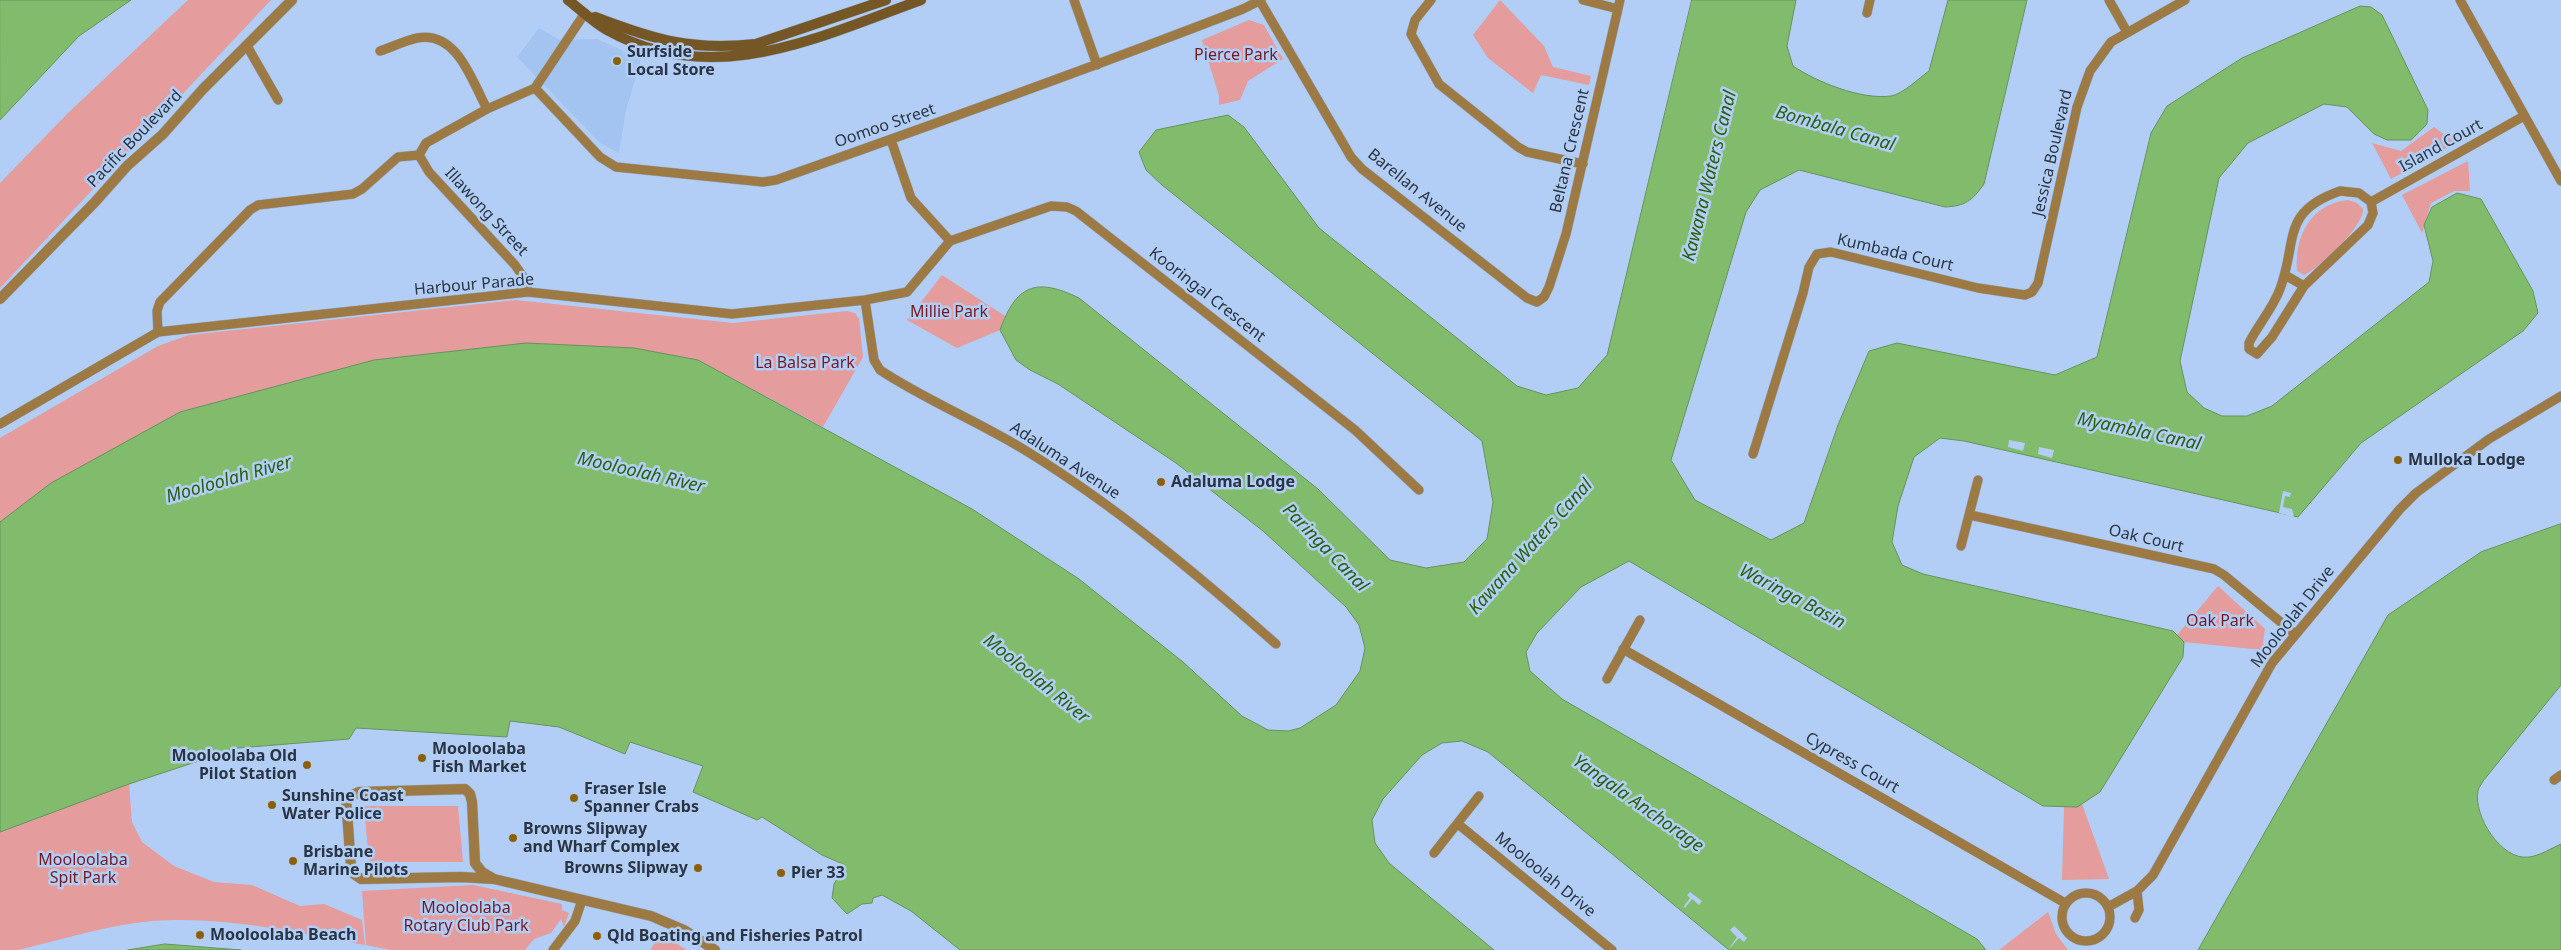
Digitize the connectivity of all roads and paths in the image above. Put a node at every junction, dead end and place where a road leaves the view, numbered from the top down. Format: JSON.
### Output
{"nodes":[{"id":1,"x":292,"y":0,"type":"edge"},
{"id":2,"x":568,"y":0,"type":"edge"},
{"id":3,"x":886,"y":0,"type":"edge"},
{"id":4,"x":921,"y":0,"type":"edge"},
{"id":5,"x":1074,"y":0,"type":"edge"},
{"id":6,"x":1260,"y":0,"type":"edge"},
{"id":7,"x":1431,"y":0,"type":"edge"},
{"id":8,"x":1583,"y":0,"type":"edge"},
{"id":9,"x":1870,"y":0,"type":"edge"},
{"id":10,"x":2109,"y":0,"type":"edge"},
{"id":11,"x":2185,"y":0,"type":"edge"},
{"id":12,"x":2460,"y":0,"type":"edge"},
{"id":13,"x":1619,"y":4,"type":"edge"},
{"id":14,"x":1867,"y":13,"type":"dead end"},
{"id":15,"x":585,"y":14,"type":"junction"},
{"id":16,"x":2127,"y":32,"type":"junction"},
{"id":17,"x":247,"y":46,"type":"junction"},
{"id":18,"x":380,"y":50,"type":"dead end"},
{"id":19,"x":757,"y":50,"type":"junction"},
{"id":20,"x":1097,"y":65,"type":"junction"},
{"id":21,"x":535,"y":88,"type":"junction"},
{"id":22,"x":278,"y":100,"type":"dead end"},
{"id":23,"x":487,"y":109,"type":"junction"},
{"id":24,"x":2524,"y":116,"type":"junction"},
{"id":25,"x":891,"y":140,"type":"junction"},
{"id":26,"x":419,"y":155,"type":"junction"},
{"id":27,"x":1582,"y":164,"type":"junction"},
{"id":28,"x":2561,"y":182,"type":"edge"},
{"id":29,"x":2371,"y":202,"type":"junction"},
{"id":30,"x":950,"y":241,"type":"junction"},
{"id":31,"x":2285,"y":275,"type":"junction"},
{"id":32,"x":2304,"y":286,"type":"junction"},
{"id":33,"x":528,"y":292,"type":"junction"},
{"id":34,"x":2025,"y":295,"type":"joint"},
{"id":35,"x":0,"y":299,"type":"edge"},
{"id":36,"x":865,"y":300,"type":"junction"},
{"id":37,"x":1537,"y":302,"type":"joint"},
{"id":38,"x":158,"y":332,"type":"junction"},
{"id":39,"x":2558,"y":397,"type":"edge"},
{"id":40,"x":2561,"y":407,"type":"edge"},
{"id":41,"x":0,"y":424,"type":"edge"},
{"id":42,"x":1753,"y":454,"type":"dead end"},
{"id":43,"x":1978,"y":480,"type":"dead end"},
{"id":44,"x":1419,"y":490,"type":"dead end"},
{"id":45,"x":1970,"y":515,"type":"junction"},
{"id":46,"x":1961,"y":546,"type":"dead end"},
{"id":47,"x":1640,"y":620,"type":"dead end"},
{"id":48,"x":2295,"y":634,"type":"junction"},
{"id":49,"x":1276,"y":644,"type":"dead end"},
{"id":50,"x":1623,"y":649,"type":"junction"},
{"id":51,"x":1607,"y":679,"type":"dead end"},
{"id":52,"x":1479,"y":796,"type":"dead end"},
{"id":53,"x":1458,"y":824,"type":"junction"},
{"id":54,"x":1434,"y":853,"type":"dead end"},
{"id":55,"x":474,"y":863,"type":"junction"},
{"id":56,"x":461,"y":877,"type":"junction"},
{"id":57,"x":494,"y":880,"type":"junction"},
{"id":58,"x":2137,"y":891,"type":"junction"},
{"id":59,"x":582,"y":900,"type":"junction"},
{"id":60,"x":2065,"y":903,"type":"junction"},
{"id":61,"x":2108,"y":906,"type":"junction"},
{"id":62,"x":2135,"y":918,"type":"dead end"},
{"id":63,"x":2083,"y":945,"type":"edge"},
{"id":64,"x":552,"y":950,"type":"edge"},
{"id":65,"x":715,"y":950,"type":"edge"},
{"id":66,"x":1612,"y":950,"type":"edge"}],
"edges":[{"from":1,"to":17,"type":"street","name":"Pacific Boulevard"},
{"from":2,"to":15,"type":"main road"},
{"from":3,"to":19,"type":"main road"},
{"from":4,"to":19,"type":"main road"},
{"from":5,"to":20,"type":"street"},
{"from":6,"to":20,"type":"street","name":"Oomoo Street"},
{"from":6,"to":37,"type":"street","name":"Barellan Avenue"},
{"from":7,"to":27,"type":"street"},
{"from":8,"to":13,"type":"street"},
{"from":9,"to":14,"type":"street"},
{"from":10,"to":16,"type":"street"},
{"from":11,"to":16,"type":"street","name":"Jessica Boulevard"},
{"from":12,"to":24,"type":"street"},
{"from":13,"to":27,"type":"street","name":"Beltana Crescent"},
{"from":15,"to":19,"type":"main road"},
{"from":15,"to":21,"type":"street"},
{"from":16,"to":34,"type":"street","name":"Jessica Boulevard"},
{"from":17,"to":22,"type":"street"},
{"from":17,"to":35,"type":"street","name":"Pacific Boulevard"},
{"from":18,"to":23,"type":"street"},
{"from":20,"to":25,"type":"street","name":"Oomoo Street"},
{"from":21,"to":23,"type":"street"},
{"from":21,"to":25,"type":"street","name":"Oomoo Street"},
{"from":23,"to":26,"type":"street"},
{"from":24,"to":28,"type":"street"},
{"from":24,"to":29,"type":"street","name":"Island Court"},
{"from":25,"to":30,"type":"street"},
{"from":26,"to":33,"type":"street","name":"Illawong Street"},
{"from":26,"to":38,"type":"street"},
{"from":27,"to":37,"type":"street","name":"Beltana Crescent"},
{"from":29,"to":31,"type":"street"},
{"from":29,"to":32,"type":"street"},
{"from":30,"to":36,"type":"street","name":"Harbour Parade"},
{"from":30,"to":44,"type":"street","name":"Kooringal Crescent"},
{"from":31,"to":32,"type":"street"},
{"from":31,"to":32,"type":"street"},
{"from":33,"to":36,"type":"street","name":"Harbour Parade"},
{"from":33,"to":38,"type":"street","name":"Harbour Parade"},
{"from":34,"to":42,"type":"street","name":"Kumbada Court"},
{"from":36,"to":49,"type":"street","name":"Adaluma Avenue"},
{"from":38,"to":41,"type":"street","name":"Harbour Parade"},
{"from":39,"to":40,"type":"street"},
{"from":39,"to":48,"type":"street","name":"Mooloolah Drive"},
{"from":43,"to":45,"type":"street"},
{"from":45,"to":46,"type":"street"},
{"from":45,"to":48,"type":"street","name":"Oak Court"},
{"from":47,"to":50,"type":"street"},
{"from":48,"to":58,"type":"street","name":"Mooloolah Drive"},
{"from":50,"to":51,"type":"street"},
{"from":50,"to":60,"type":"street","name":"Cypress Court"},
{"from":52,"to":53,"type":"street"},
{"from":53,"to":54,"type":"street"},
{"from":53,"to":66,"type":"street","name":"Mooloolah Drive"},
{"from":55,"to":56,"type":"street"},
{"from":55,"to":56,"type":"street"},
{"from":55,"to":57,"type":"street"},
{"from":56,"to":57,"type":"street"},
{"from":57,"to":59,"type":"street"},
{"from":58,"to":61,"type":"street","name":"Mooloolah Drive"},
{"from":58,"to":62,"type":"street"},
{"from":59,"to":64,"type":"street"},
{"from":59,"to":65,"type":"street"},
{"from":60,"to":61,"type":"street"},
{"from":60,"to":63,"type":"street"},
{"from":61,"to":63,"type":"street"}]}
